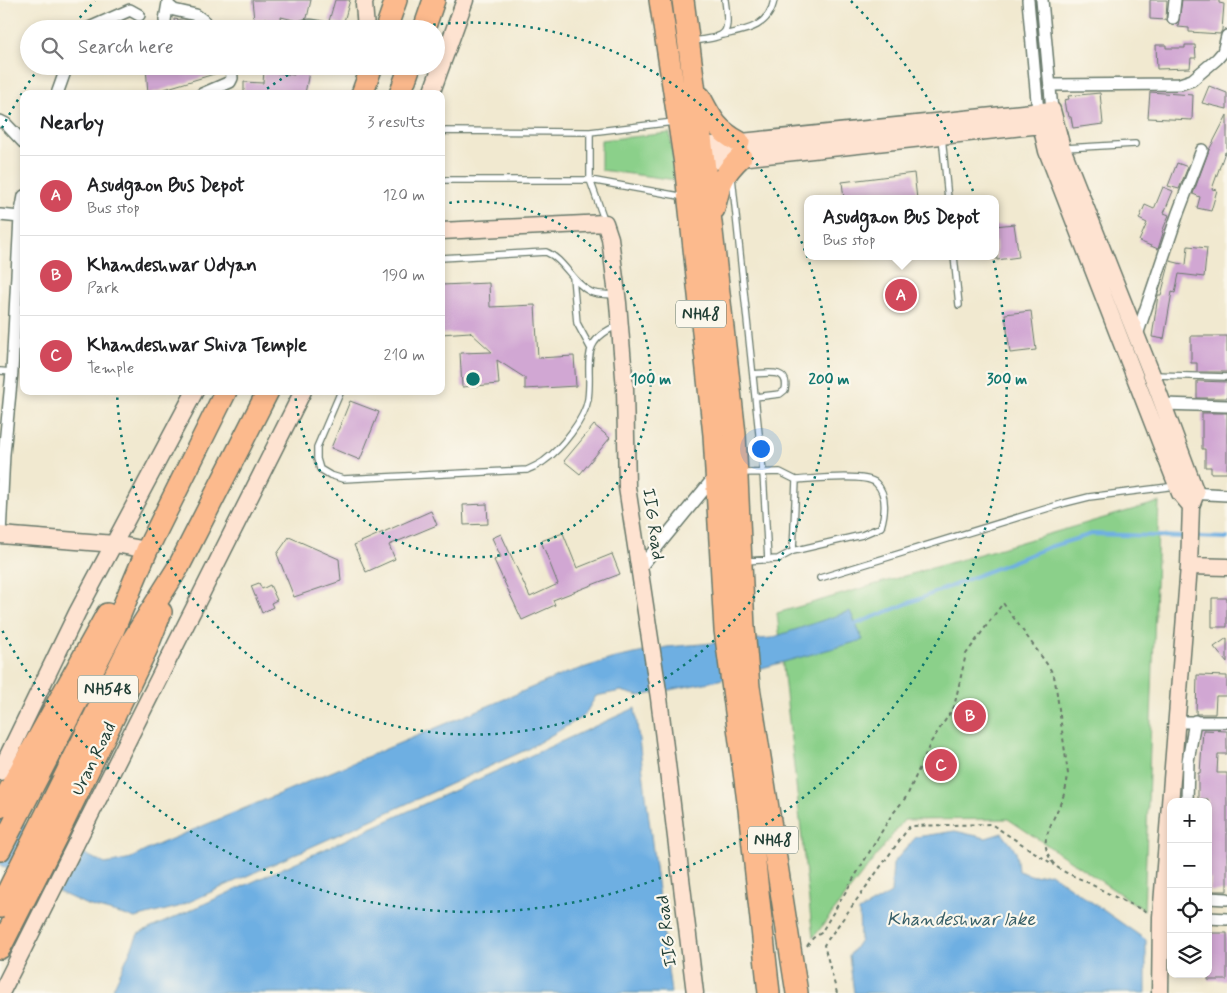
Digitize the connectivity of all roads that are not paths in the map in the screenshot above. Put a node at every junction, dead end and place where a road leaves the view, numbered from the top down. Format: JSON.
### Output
{"nodes":[{"id":1,"x":365,"y":0,"type":"edge"},
{"id":2,"x":396,"y":0,"type":"edge"},
{"id":3,"x":434,"y":0,"type":"edge"},
{"id":4,"x":465,"y":0,"type":"edge"},
{"id":5,"x":660,"y":0,"type":"edge"},
{"id":6,"x":683,"y":0,"type":"edge"},
{"id":7,"x":724,"y":0,"type":"edge"},
{"id":8,"x":774,"y":0,"type":"edge"},
{"id":9,"x":1028,"y":0,"type":"edge"},
{"id":10,"x":1042,"y":0,"type":"edge"},
{"id":11,"x":1175,"y":0,"type":"edge"},
{"id":12,"x":168,"y":2,"type":"edge"},
{"id":13,"x":139,"y":15,"type":"dead end"},
{"id":14,"x":1173,"y":18,"type":"dead end"},
{"id":15,"x":107,"y":20,"type":"edge"},
{"id":16,"x":165,"y":20,"type":"edge"},
{"id":17,"x":203,"y":20,"type":"edge"},
{"id":18,"x":365,"y":20,"type":"edge"},
{"id":19,"x":389,"y":20,"type":"edge"},
{"id":20,"x":427,"y":20,"type":"edge"},
{"id":21,"x":723,"y":35,"type":"junction"},
{"id":22,"x":1227,"y":36,"type":"edge"},
{"id":23,"x":688,"y":42,"type":"junction"},
{"id":24,"x":445,"y":57,"type":"edge"},
{"id":25,"x":1225,"y":57,"type":"edge"},
{"id":26,"x":63,"y":75,"type":"edge"},
{"id":27,"x":232,"y":75,"type":"edge"},
{"id":28,"x":407,"y":75,"type":"edge"},
{"id":29,"x":439,"y":75,"type":"edge"},
{"id":30,"x":1050,"y":85,"type":"junction"},
{"id":31,"x":695,"y":88,"type":"junction"},
{"id":32,"x":58,"y":90,"type":"edge"},
{"id":33,"x":211,"y":90,"type":"edge"},
{"id":34,"x":401,"y":90,"type":"edge"},
{"id":35,"x":433,"y":90,"type":"edge"},
{"id":36,"x":1047,"y":118,"type":"junction"},
{"id":37,"x":3,"y":122,"type":"edge"},
{"id":38,"x":678,"y":122,"type":"junction"},
{"id":39,"x":942,"y":129,"type":"junction"},
{"id":40,"x":445,"y":131,"type":"edge"},
{"id":41,"x":590,"y":132,"type":"junction"},
{"id":42,"x":20,"y":139,"type":"edge"},
{"id":43,"x":1135,"y":144,"type":"dead end"},
{"id":44,"x":1062,"y":148,"type":"junction"},
{"id":45,"x":1202,"y":150,"type":"dead end"},
{"id":46,"x":694,"y":155,"type":"junction"},
{"id":47,"x":737,"y":156,"type":"junction"},
{"id":48,"x":445,"y":180,"type":"edge"},
{"id":49,"x":590,"y":180,"type":"junction"},
{"id":50,"x":948,"y":195,"type":"edge"},
{"id":51,"x":688,"y":197,"type":"junction"},
{"id":52,"x":0,"y":215,"type":"edge"},
{"id":53,"x":20,"y":217,"type":"joint"},
{"id":54,"x":711,"y":221,"type":"junction"},
{"id":55,"x":605,"y":223,"type":"junction"},
{"id":56,"x":445,"y":231,"type":"edge"},
{"id":57,"x":445,"y":258,"type":"edge"},
{"id":58,"x":954,"y":260,"type":"edge"},
{"id":59,"x":573,"y":277,"type":"junction"},
{"id":60,"x":617,"y":296,"type":"junction"},
{"id":61,"x":958,"y":305,"type":"dead end"},
{"id":62,"x":620,"y":325,"type":"junction"},
{"id":63,"x":1136,"y":336,"type":"junction"},
{"id":64,"x":591,"y":349,"type":"junction"},
{"id":65,"x":1129,"y":359,"type":"junction"},
{"id":66,"x":0,"y":371,"type":"edge"},
{"id":67,"x":12,"y":372,"type":"junction"},
{"id":68,"x":753,"y":374,"type":"junction"},
{"id":69,"x":1152,"y":375,"type":"junction"},
{"id":70,"x":1227,"y":377,"type":"edge"},
{"id":71,"x":193,"y":395,"type":"edge"},
{"id":72,"x":224,"y":395,"type":"edge"},
{"id":73,"x":266,"y":395,"type":"edge"},
{"id":74,"x":301,"y":395,"type":"edge"},
{"id":75,"x":339,"y":395,"type":"edge"},
{"id":76,"x":755,"y":397,"type":"junction"},
{"id":77,"x":1162,"y":404,"type":"junction"},
{"id":78,"x":1227,"y":406,"type":"edge"},
{"id":79,"x":2,"y":454,"type":"edge"},
{"id":80,"x":763,"y":472,"type":"junction"},
{"id":81,"x":737,"y":474,"type":"junction"},
{"id":82,"x":716,"y":475,"type":"junction"},
{"id":83,"x":796,"y":480,"type":"junction"},
{"id":84,"x":1227,"y":495,"type":"edge"},
{"id":85,"x":1188,"y":496,"type":"junction"},
{"id":86,"x":0,"y":535,"type":"edge"},
{"id":87,"x":115,"y":544,"type":"junction"},
{"id":88,"x":147,"y":550,"type":"junction"},
{"id":89,"x":793,"y":551,"type":"junction"},
{"id":90,"x":768,"y":560,"type":"junction"},
{"id":91,"x":741,"y":562,"type":"junction"},
{"id":92,"x":1189,"y":566,"type":"junction"},
{"id":93,"x":1227,"y":568,"type":"edge"},
{"id":94,"x":639,"y":569,"type":"junction"},
{"id":95,"x":820,"y":578,"type":"dead end"},
{"id":96,"x":735,"y":629,"type":"junction"},
{"id":97,"x":741,"y":688,"type":"junction"},
{"id":98,"x":1195,"y":721,"type":"junction"},
{"id":99,"x":1177,"y":722,"type":"junction"},
{"id":100,"x":1227,"y":722,"type":"edge"},
{"id":101,"x":0,"y":772,"type":"edge"},
{"id":102,"x":1186,"y":798,"type":"edge"},
{"id":103,"x":9,"y":804,"type":"edge"},
{"id":104,"x":63,"y":825,"type":"junction"},
{"id":105,"x":0,"y":850,"type":"edge"},
{"id":106,"x":28,"y":895,"type":"junction"},
{"id":107,"x":1212,"y":898,"type":"edge"},
{"id":108,"x":1227,"y":899,"type":"edge"},
{"id":109,"x":0,"y":907,"type":"edge"},
{"id":110,"x":1166,"y":917,"type":"edge"},
{"id":111,"x":1212,"y":918,"type":"edge"},
{"id":112,"x":1227,"y":919,"type":"edge"},
{"id":113,"x":0,"y":948,"type":"edge"},
{"id":114,"x":1,"y":993,"type":"edge"},
{"id":115,"x":695,"y":993,"type":"edge"},
{"id":116,"x":769,"y":993,"type":"edge"},
{"id":117,"x":797,"y":993,"type":"edge"},
{"id":118,"x":1160,"y":993,"type":"edge"}],
"edges":[{"from":1,"to":18,"type":"street"},
{"from":2,"to":19,"type":"highway"},
{"from":3,"to":20,"type":"highway"},
{"from":4,"to":24,"type":"street"},
{"from":5,"to":38,"type":"highway","number":"NH48"},
{"from":6,"to":23,"type":"highway","number":"NH48"},
{"from":7,"to":21,"type":"lane"},
{"from":8,"to":21,"type":"lane"},
{"from":9,"to":36,"type":"street"},
{"from":10,"to":30,"type":"street"},
{"from":11,"to":14,"type":"street"},
{"from":12,"to":16,"type":"street"},
{"from":12,"to":17,"type":"street"},
{"from":13,"to":15,"type":"street"},
{"from":21,"to":23,"type":"lane"},
{"from":22,"to":25,"type":"street"},
{"from":23,"to":31,"type":"highway","number":"NH48"},
{"from":25,"to":30,"type":"street"},
{"from":26,"to":32,"type":"street"},
{"from":27,"to":33,"type":"street"},
{"from":28,"to":34,"type":"highway"},
{"from":29,"to":35,"type":"street"},
{"from":30,"to":36,"type":"street"},
{"from":31,"to":46,"type":"highway","number":"NH48"},
{"from":31,"to":47,"type":"highway"},
{"from":36,"to":39,"type":"street"},
{"from":36,"to":44,"type":"street"},
{"from":36,"to":65,"type":"street"},
{"from":37,"to":42,"type":"street"},
{"from":38,"to":41,"type":"lane"},
{"from":38,"to":46,"type":"highway","number":"NH48"},
{"from":39,"to":47,"type":"street"},
{"from":39,"to":50,"type":"lane"},
{"from":40,"to":41,"type":"lane"},
{"from":41,"to":49,"type":"lane"},
{"from":43,"to":44,"type":"lane"},
{"from":44,"to":63,"type":"street"},
{"from":45,"to":63,"type":"street"},
{"from":46,"to":47,"type":"street"},
{"from":46,"to":51,"type":"highway","number":"NH48"},
{"from":46,"to":54,"type":"highway","number":"NH48"},
{"from":47,"to":54,"type":"highway"},
{"from":47,"to":68,"type":"lane"},
{"from":48,"to":49,"type":"lane"},
{"from":49,"to":51,"type":"lane"},
{"from":49,"to":55,"type":"lane"},
{"from":51,"to":82,"type":"highway","number":"NH48"},
{"from":52,"to":53,"type":"street"},
{"from":53,"to":67,"type":"street"},
{"from":54,"to":81,"type":"highway","number":"NH48"},
{"from":55,"to":56,"type":"street"},
{"from":55,"to":60,"type":"street","name":"IIG Road"},
{"from":57,"to":59,"type":"lane"},
{"from":58,"to":61,"type":"lane"},
{"from":59,"to":60,"type":"lane"},
{"from":59,"to":64,"type":"lane"},
{"from":60,"to":62,"type":"street","name":"IIG Road"},
{"from":62,"to":64,"type":"lane"},
{"from":62,"to":94,"type":"street","name":"IIG Road"},
{"from":63,"to":65,"type":"street"},
{"from":63,"to":69,"type":"street"},
{"from":64,"to":75,"type":"lane"},
{"from":65,"to":85,"type":"street"},
{"from":66,"to":67,"type":"lane"},
{"from":67,"to":79,"type":"street"},
{"from":68,"to":76,"type":"lane"},
{"from":68,"to":76,"type":"lane"},
{"from":69,"to":70,"type":"lane"},
{"from":69,"to":77,"type":"street"},
{"from":71,"to":87,"type":"street"},
{"from":72,"to":88,"type":"highway","number":"NH548"},
{"from":73,"to":104,"type":"highway","name":"Uran Road","number":"NH548"},
{"from":74,"to":104,"type":"street"},
{"from":76,"to":80,"type":"lane"},
{"from":77,"to":78,"type":"street"},
{"from":77,"to":85,"type":"street"},
{"from":79,"to":86,"type":"street"},
{"from":80,"to":81,"type":"lane"},
{"from":80,"to":83,"type":"lane"},
{"from":80,"to":90,"type":"lane"},
{"from":81,"to":82,"type":"street"},
{"from":81,"to":91,"type":"highway","number":"NH48"},
{"from":82,"to":94,"type":"street"},
{"from":82,"to":96,"type":"highway","number":"NH48"},
{"from":83,"to":89,"type":"lane"},
{"from":83,"to":89,"type":"lane"},
{"from":84,"to":85,"type":"street"},
{"from":85,"to":92,"type":"street"},
{"from":85,"to":95,"type":"lane"},
{"from":86,"to":87,"type":"street"},
{"from":87,"to":88,"type":"street"},
{"from":87,"to":101,"type":"street"},
{"from":88,"to":103,"type":"highway","number":"NH548"},
{"from":89,"to":90,"type":"lane"},
{"from":90,"to":91,"type":"lane"},
{"from":91,"to":96,"type":"highway","number":"NH48"},
{"from":92,"to":93,"type":"street"},
{"from":92,"to":99,"type":"street"},
{"from":94,"to":115,"type":"street","name":"IIG Road"},
{"from":96,"to":97,"type":"highway","number":"NH48"},
{"from":97,"to":116,"type":"highway","number":"NH48"},
{"from":97,"to":117,"type":"highway","number":"NH48"},
{"from":98,"to":99,"type":"street"},
{"from":98,"to":100,"type":"street"},
{"from":98,"to":102,"type":"street"},
{"from":99,"to":110,"type":"street"},
{"from":103,"to":105,"type":"highway","number":"NH548"},
{"from":104,"to":106,"type":"highway","name":"Uran Road","number":"NH548"},
{"from":104,"to":106,"type":"street"},
{"from":106,"to":109,"type":"highway","name":"Uran Road","number":"NH548"},
{"from":106,"to":113,"type":"highway","name":"Uran Road","number":"NH548"},
{"from":106,"to":114,"type":"street"},
{"from":107,"to":108,"type":"street"},
{"from":110,"to":118,"type":"street"},
{"from":111,"to":112,"type":"street"}]}
